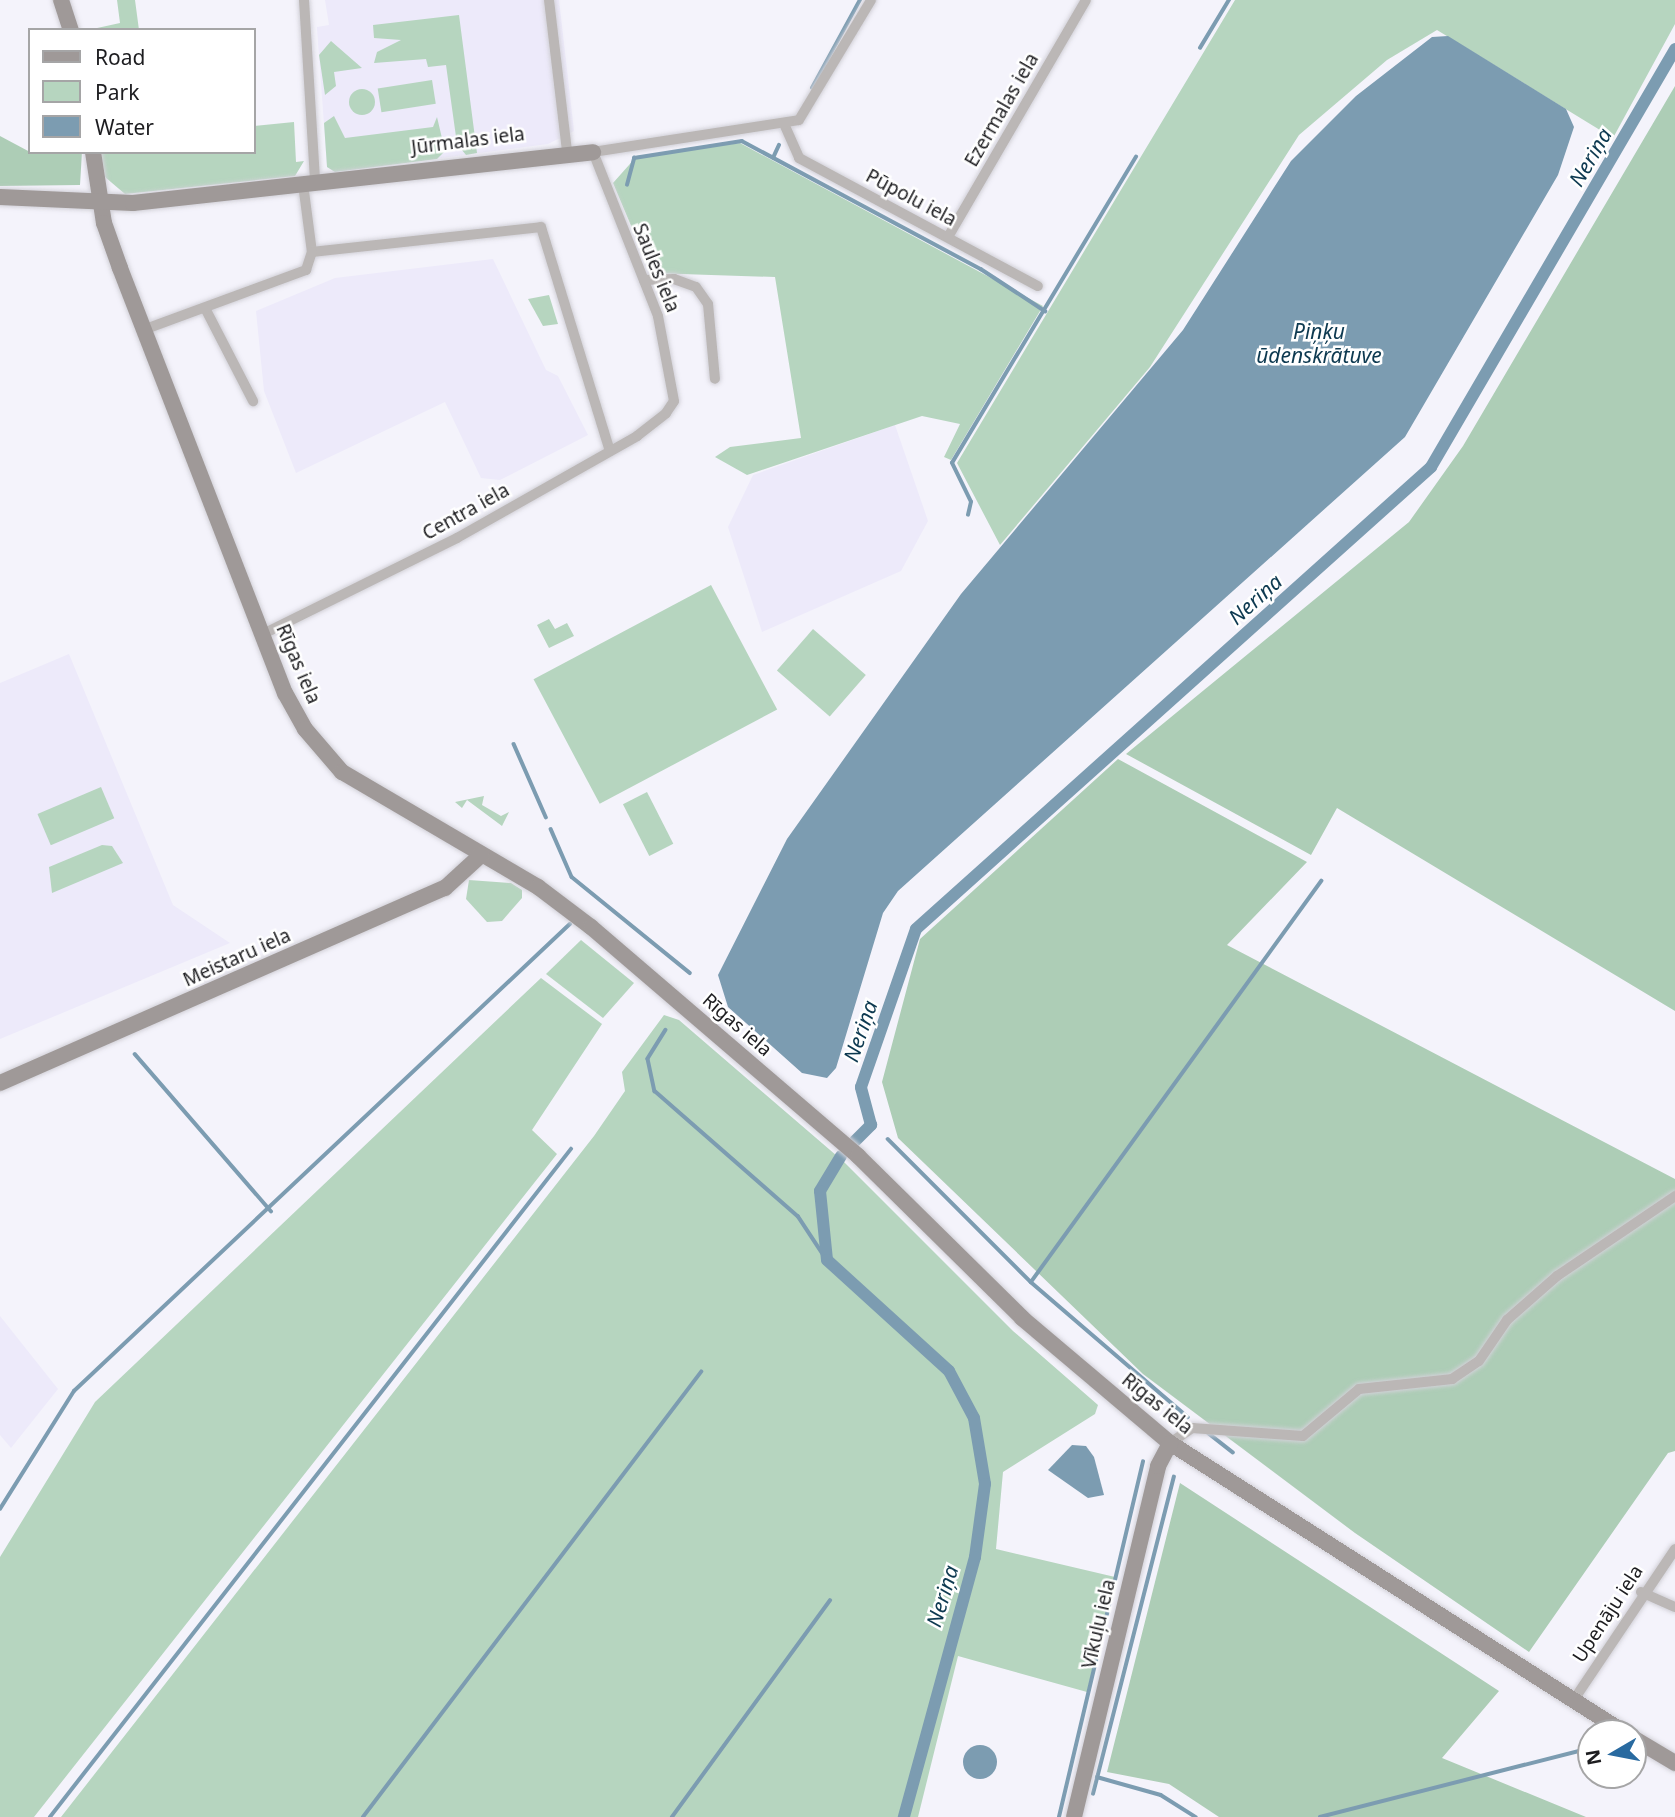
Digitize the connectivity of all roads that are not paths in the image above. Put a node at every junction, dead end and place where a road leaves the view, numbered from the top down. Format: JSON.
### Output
{"nodes":[{"id":1,"x":61,"y":0,"type":"edge"},
{"id":2,"x":304,"y":0,"type":"edge"},
{"id":3,"x":549,"y":0,"type":"edge"},
{"id":4,"x":871,"y":0,"type":"edge"},
{"id":5,"x":1086,"y":0,"type":"edge"},
{"id":6,"x":70,"y":28,"type":"edge"},
{"id":7,"x":785,"y":126,"type":"junction"},
{"id":8,"x":567,"y":151,"type":"junction"},
{"id":9,"x":593,"y":152,"type":"junction"},
{"id":10,"x":93,"y":154,"type":"edge"},
{"id":11,"x":309,"y":183,"type":"junction"},
{"id":12,"x":0,"y":197,"type":"edge"},
{"id":13,"x":100,"y":201,"type":"junction"},
{"id":14,"x":948,"y":237,"type":"junction"},
{"id":15,"x":312,"y":253,"type":"junction"},
{"id":16,"x":644,"y":280,"type":"junction"},
{"id":17,"x":1038,"y":286,"type":"dead end"},
{"id":18,"x":205,"y":308,"type":"junction"},
{"id":19,"x":143,"y":330,"type":"junction"},
{"id":20,"x":715,"y":379,"type":"dead end"},
{"id":21,"x":253,"y":401,"type":"dead end"},
{"id":22,"x":674,"y":401,"type":"joint"},
{"id":23,"x":610,"y":451,"type":"junction"},
{"id":24,"x":263,"y":634,"type":"junction"},
{"id":25,"x":481,"y":855,"type":"junction"},
{"id":26,"x":0,"y":1083,"type":"edge"},
{"id":27,"x":1675,"y":1196,"type":"edge"},
{"id":28,"x":1170,"y":1443,"type":"junction"},
{"id":29,"x":1675,"y":1549,"type":"edge"},
{"id":30,"x":1640,"y":1592,"type":"junction"},
{"id":31,"x":1675,"y":1607,"type":"edge"},
{"id":32,"x":1573,"y":1701,"type":"junction"},
{"id":33,"x":1602,"y":1719,"type":"edge"},
{"id":34,"x":1647,"y":1746,"type":"edge"},
{"id":35,"x":1675,"y":1763,"type":"edge"},
{"id":36,"x":1074,"y":1817,"type":"edge"}],
"edges":[{"from":1,"to":6,"type":"main road"},
{"from":2,"to":11,"type":"street"},
{"from":3,"to":8,"type":"street"},
{"from":4,"to":7,"type":"street"},
{"from":5,"to":14,"type":"street","name":"Ezermalas iela"},
{"from":7,"to":9,"type":"street","name":"Jūrmalas iela"},
{"from":7,"to":14,"type":"street","name":"Pūpolu iela"},
{"from":8,"to":9,"type":"main road","name":"Jūrmalas iela"},
{"from":8,"to":11,"type":"main road","name":"Jūrmalas iela"},
{"from":9,"to":16,"type":"street","name":"Saules iela"},
{"from":10,"to":13,"type":"main road","name":"Rīgas iela"},
{"from":11,"to":13,"type":"main road","name":"Jūrmalas iela"},
{"from":11,"to":15,"type":"street"},
{"from":12,"to":13,"type":"main road","name":"Jūrmalas iela"},
{"from":13,"to":19,"type":"main road","name":"Rīgas iela"},
{"from":14,"to":17,"type":"street","name":"Pūpolu iela"},
{"from":15,"to":18,"type":"street"},
{"from":15,"to":23,"type":"street"},
{"from":16,"to":20,"type":"street"},
{"from":16,"to":22,"type":"street","name":"Saules iela"},
{"from":18,"to":19,"type":"street"},
{"from":18,"to":21,"type":"street"},
{"from":19,"to":24,"type":"main road","name":"Rīgas iela"},
{"from":22,"to":23,"type":"street","name":"Centra iela"},
{"from":23,"to":24,"type":"street","name":"Centra iela"},
{"from":24,"to":25,"type":"main road","name":"Rīgas iela"},
{"from":25,"to":26,"type":"main road","name":"Meistaru iela"},
{"from":25,"to":28,"type":"main road","name":"Rīgas iela"},
{"from":27,"to":28,"type":"street"},
{"from":28,"to":32,"type":"main road","name":"Rīgas iela"},
{"from":28,"to":36,"type":"main road","name":"Vīkuļu iela"},
{"from":29,"to":30,"type":"street","name":"Upenāju iela"},
{"from":30,"to":31,"type":"street"},
{"from":30,"to":32,"type":"street","name":"Upenāju iela"},
{"from":32,"to":33,"type":"main road","name":"Rīgas iela"},
{"from":34,"to":35,"type":"main road"}]}
